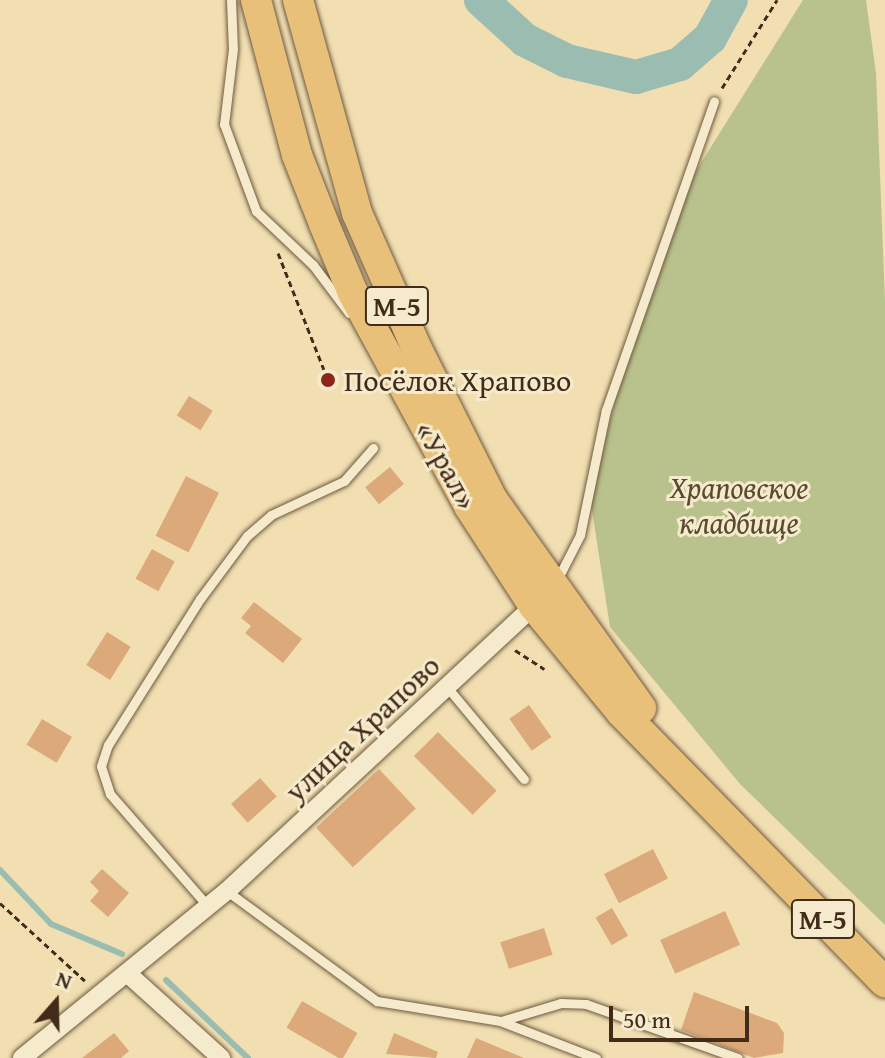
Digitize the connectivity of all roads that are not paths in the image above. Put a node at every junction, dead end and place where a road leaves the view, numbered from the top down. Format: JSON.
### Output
{"nodes":[{"id":1,"x":231,"y":0,"type":"edge"},
{"id":2,"x":256,"y":0,"type":"edge"},
{"id":3,"x":298,"y":0,"type":"edge"},
{"id":4,"x":714,"y":101,"type":"road end"},
{"id":5,"x":390,"y":361,"type":"junction"},
{"id":6,"x":373,"y":448,"type":"dead end"},
{"id":7,"x":543,"y":597,"type":"junction"},
{"id":8,"x":447,"y":687,"type":"junction"},
{"id":9,"x":524,"y":779,"type":"dead end"},
{"id":10,"x":227,"y":891,"type":"junction"},
{"id":11,"x":206,"y":904,"type":"junction"},
{"id":12,"x":127,"y":973,"type":"junction"},
{"id":13,"x":885,"y":983,"type":"edge"},
{"id":14,"x":500,"y":1021,"type":"junction"},
{"id":15,"x":22,"y":1058,"type":"edge"},
{"id":16,"x":221,"y":1058,"type":"edge"},
{"id":17,"x":596,"y":1058,"type":"edge"},
{"id":18,"x":738,"y":1058,"type":"edge"}],
"edges":[{"from":1,"to":5,"type":"lane"},
{"from":2,"to":5,"type":"highway","name":"«Урал»","number":"М-5"},
{"from":3,"to":7,"type":"highway","name":"«Урал»","number":"М-5"},
{"from":4,"to":7,"type":"lane"},
{"from":5,"to":7,"type":"highway","name":"«Урал»","number":"М-5"},
{"from":6,"to":11,"type":"lane"},
{"from":7,"to":8,"type":"street","name":"улица Храпово"},
{"from":7,"to":13,"type":"highway","name":"«Урал»","number":"М-5"},
{"from":8,"to":9,"type":"lane"},
{"from":8,"to":10,"type":"street","name":"улица Храпово"},
{"from":10,"to":11,"type":"street","name":"улица Храпово"},
{"from":10,"to":14,"type":"lane"},
{"from":11,"to":12,"type":"street","name":"улица Храпово"},
{"from":12,"to":15,"type":"street","name":"улица Храпово"},
{"from":12,"to":16,"type":"street"},
{"from":14,"to":17,"type":"lane"},
{"from":14,"to":18,"type":"lane"}]}
